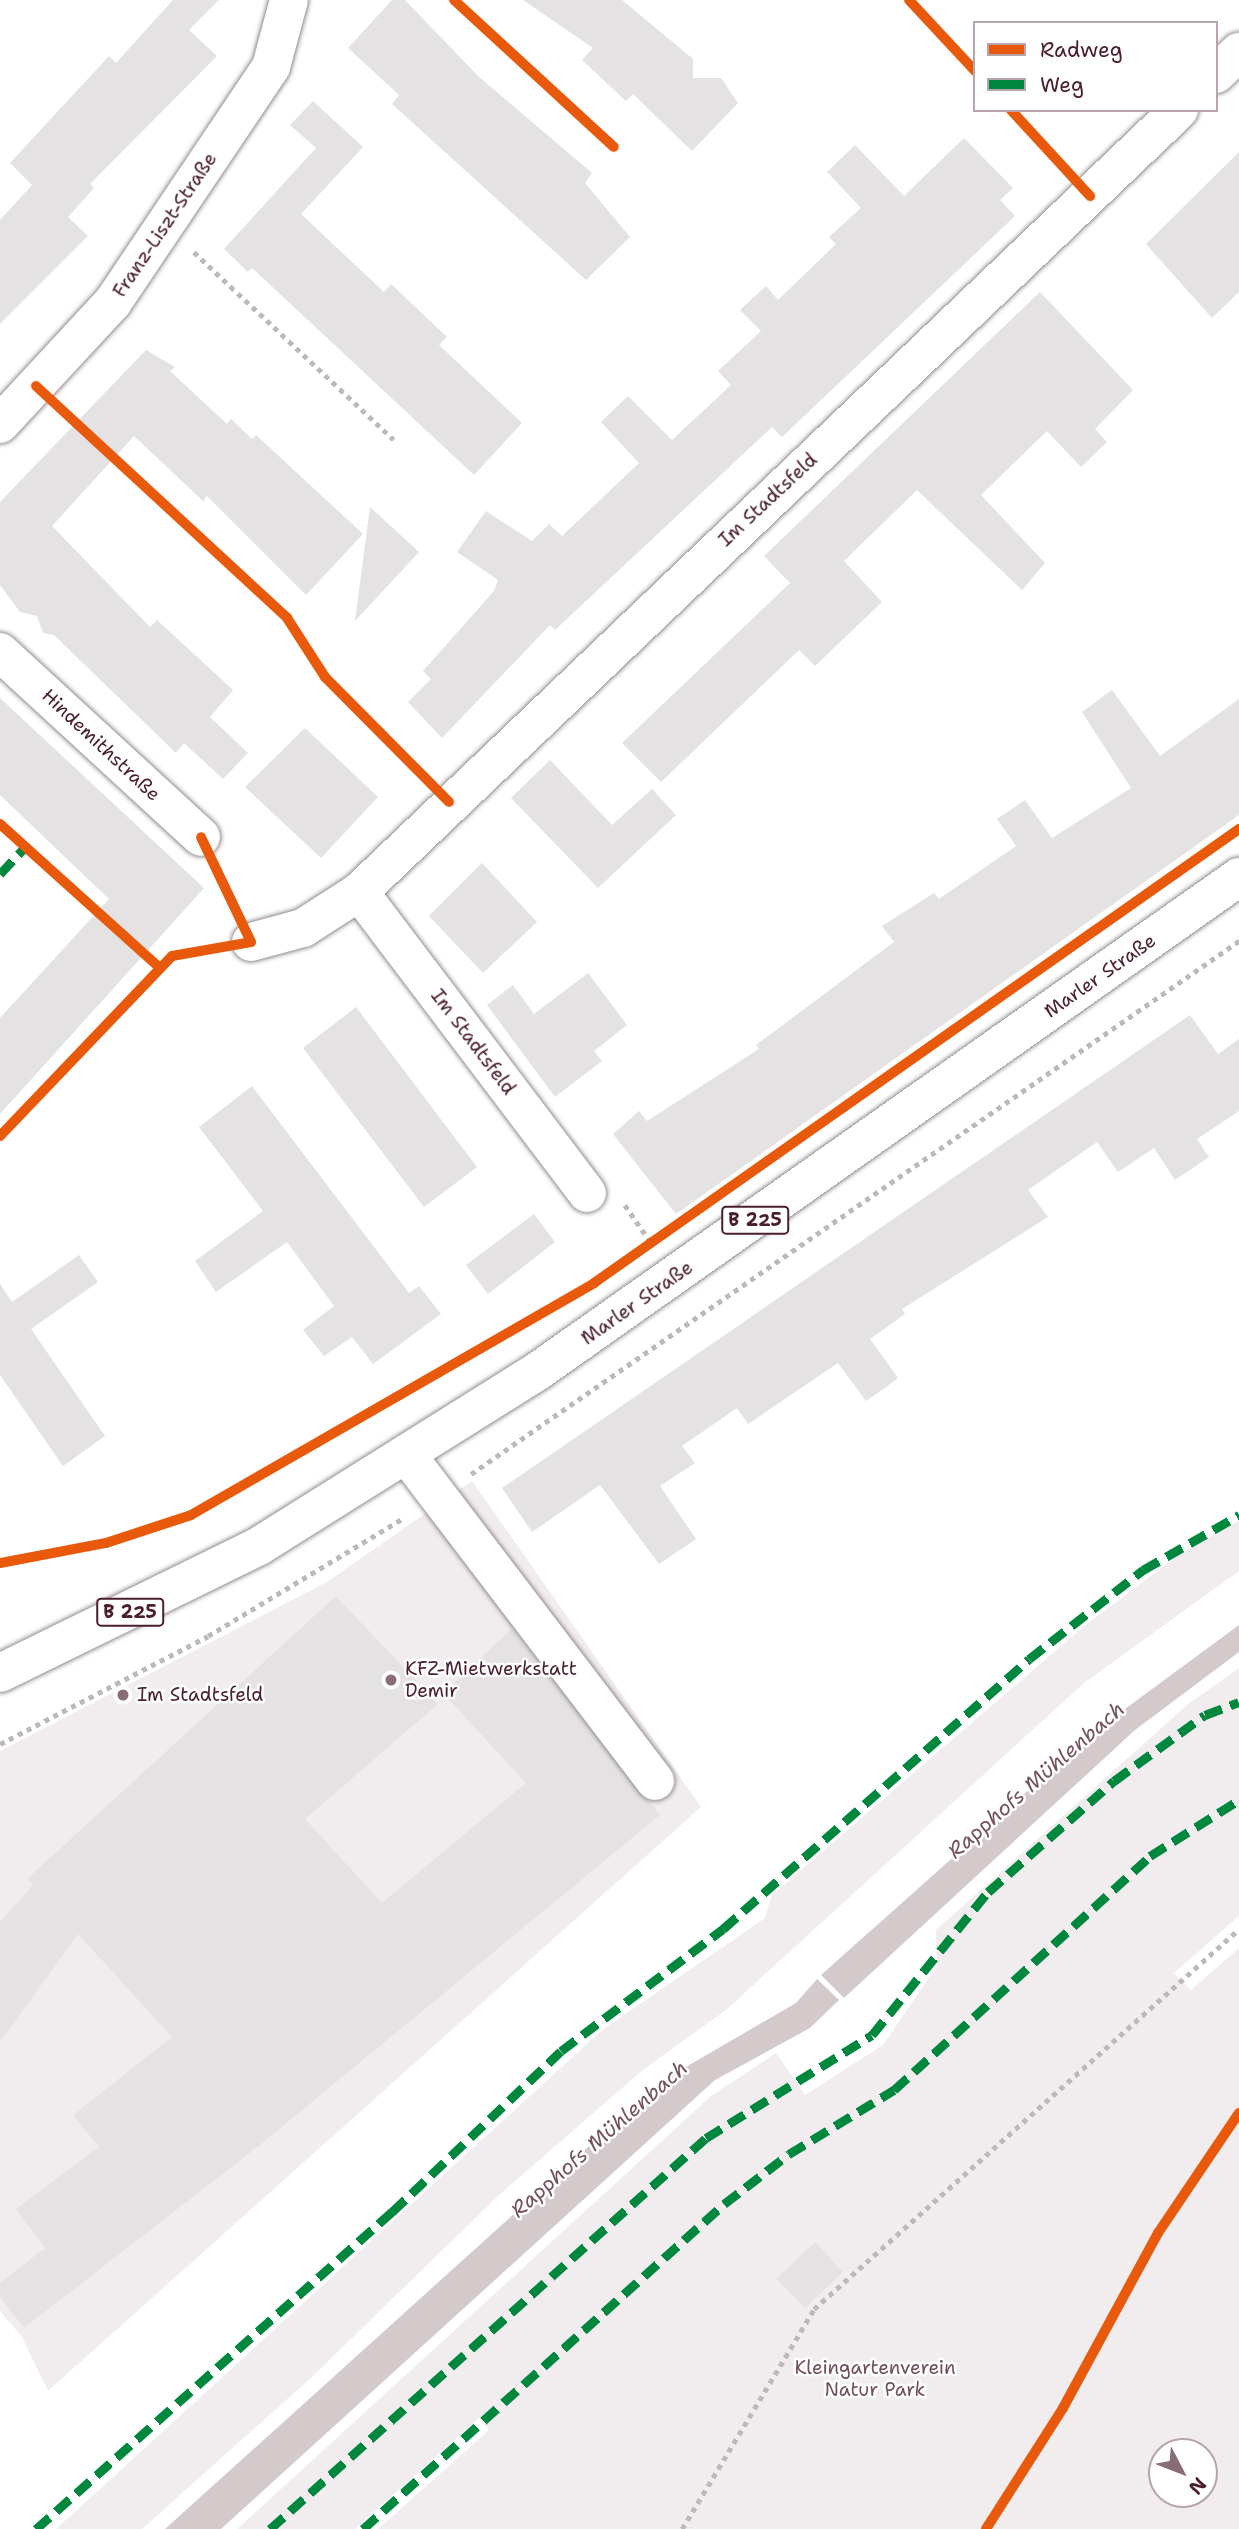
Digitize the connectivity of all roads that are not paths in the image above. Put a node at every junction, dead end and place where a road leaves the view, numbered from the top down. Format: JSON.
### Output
{"nodes":[{"id":1,"x":289,"y":0,"type":"edge"},
{"id":2,"x":1239,"y":52,"type":"edge"},
{"id":3,"x":1218,"y":72,"type":"edge"},
{"id":4,"x":1177,"y":112,"type":"edge"},
{"id":5,"x":0,"y":424,"type":"edge"},
{"id":6,"x":0,"y":652,"type":"edge"},
{"id":7,"x":201,"y":838,"type":"dead end"},
{"id":8,"x":1239,"y":877,"type":"edge"},
{"id":9,"x":359,"y":892,"type":"junction"},
{"id":10,"x":251,"y":942,"type":"dead end"},
{"id":11,"x":587,"y":1193,"type":"dead end"},
{"id":12,"x":405,"y":1454,"type":"junction"},
{"id":13,"x":0,"y":1674,"type":"edge"},
{"id":14,"x":655,"y":1781,"type":"dead end"}],
"edges":[{"from":1,"to":5,"type":"street","name":"Franz-Liszt-Straße"},
{"from":2,"to":3,"type":"street"},
{"from":4,"to":9,"type":"street","name":"Im Stadtsfeld"},
{"from":6,"to":7,"type":"street","name":"Hindemithstraße"},
{"from":8,"to":12,"type":"street","name":"Marler Straße","number":"B 225"},
{"from":9,"to":10,"type":"street","name":"Im Stadtsfeld"},
{"from":9,"to":11,"type":"street","name":"Im Stadtsfeld"},
{"from":12,"to":13,"type":"street","name":"Marler Straße","number":"B 225"},
{"from":12,"to":14,"type":"street"}]}
